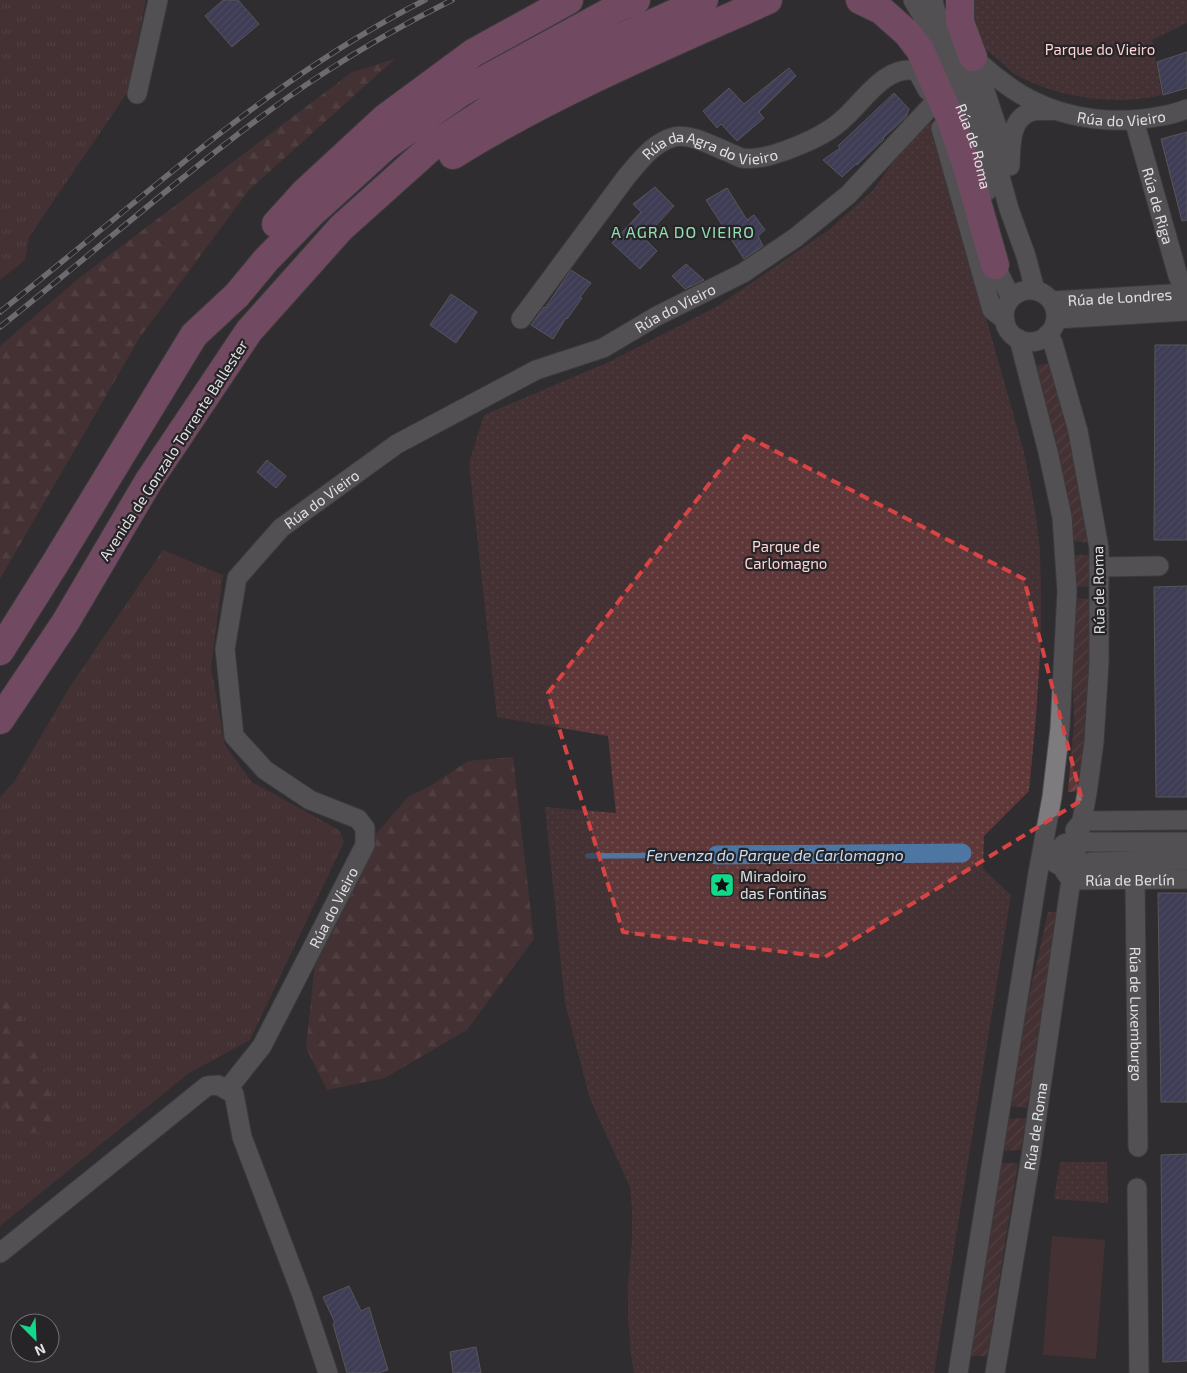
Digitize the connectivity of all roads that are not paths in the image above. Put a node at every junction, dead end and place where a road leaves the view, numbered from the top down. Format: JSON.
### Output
{"nodes":[{"id":1,"x":158,"y":0,"type":"edge"},
{"id":2,"x":569,"y":0,"type":"edge"},
{"id":3,"x":636,"y":0,"type":"edge"},
{"id":4,"x":704,"y":0,"type":"edge"},
{"id":5,"x":860,"y":0,"type":"edge"},
{"id":6,"x":913,"y":0,"type":"edge"},
{"id":7,"x":933,"y":0,"type":"edge"},
{"id":8,"x":960,"y":0,"type":"edge"},
{"id":9,"x":771,"y":1,"type":"edge"},
{"id":10,"x":962,"y":67,"type":"junction"},
{"id":11,"x":137,"y":94,"type":"dead end"},
{"id":12,"x":934,"y":103,"type":"junction"},
{"id":13,"x":1187,"y":109,"type":"edge"},
{"id":14,"x":1055,"y":110,"type":"junction"},
{"id":15,"x":1134,"y":120,"type":"junction"},
{"id":16,"x":1010,"y":166,"type":"junction"},
{"id":17,"x":341,"y":228,"type":"junction"},
{"id":18,"x":1026,"y":256,"type":"junction"},
{"id":19,"x":990,"y":274,"type":"junction"},
{"id":20,"x":1035,"y":290,"type":"junction"},
{"id":21,"x":1187,"y":291,"type":"edge"},
{"id":22,"x":1011,"y":298,"type":"junction"},
{"id":23,"x":1052,"y":301,"type":"junction"},
{"id":24,"x":1187,"y":311,"type":"edge"},
{"id":25,"x":521,"y":319,"type":"dead end"},
{"id":26,"x":1005,"y":320,"type":"junction"},
{"id":27,"x":1052,"y":327,"type":"junction"},
{"id":28,"x":194,"y":336,"type":"junction"},
{"id":29,"x":1019,"y":339,"type":"junction"},
{"id":30,"x":1159,"y":566,"type":"dead end"},
{"id":31,"x":1099,"y":567,"type":"junction"},
{"id":32,"x":0,"y":651,"type":"edge"},
{"id":33,"x":1061,"y":707,"type":"junction"},
{"id":34,"x":0,"y":720,"type":"edge"},
{"id":35,"x":1187,"y":820,"type":"edge"},
{"id":36,"x":1082,"y":821,"type":"junction"},
{"id":37,"x":1187,"y":842,"type":"edge"},
{"id":38,"x":1067,"y":859,"type":"junction"},
{"id":39,"x":1187,"y":860,"type":"edge"},
{"id":40,"x":1135,"y":880,"type":"junction"},
{"id":41,"x":1187,"y":880,"type":"edge"},
{"id":42,"x":1017,"y":1006,"type":"junction"},
{"id":43,"x":228,"y":1090,"type":"junction"},
{"id":44,"x":1138,"y":1147,"type":"dead end"},
{"id":45,"x":1137,"y":1188,"type":"dead end"},
{"id":46,"x":0,"y":1254,"type":"edge"},
{"id":47,"x":328,"y":1373,"type":"edge"},
{"id":48,"x":958,"y":1373,"type":"edge"},
{"id":49,"x":995,"y":1373,"type":"edge"},
{"id":50,"x":1139,"y":1373,"type":"edge"}],
"edges":[{"from":1,"to":11,"type":"street"},
{"from":2,"to":28,"type":"highway"},
{"from":3,"to":28,"type":"highway"},
{"from":4,"to":17,"type":"highway","name":"Avenida de Gonzalo Torrente Ballester"},
{"from":5,"to":19,"type":"highway"},
{"from":6,"to":10,"type":"street","name":"Rúa de Roma"},
{"from":7,"to":10,"type":"street","name":"Rúa de Roma"},
{"from":8,"to":10,"type":"highway"},
{"from":9,"to":17,"type":"highway"},
{"from":10,"to":14,"type":"street","name":"Rúa do Vieiro"},
{"from":10,"to":16,"type":"street","name":"Rúa de Roma"},
{"from":10,"to":18,"type":"street","name":"Rúa de Roma"},
{"from":10,"to":19,"type":"street","name":"Rúa de Roma"},
{"from":12,"to":19,"type":"street","name":"Rúa de Roma"},
{"from":12,"to":25,"type":"street","name":"Rúa da Agra do Vieiro"},
{"from":12,"to":43,"type":"street","name":"Rúa do Vieiro"},
{"from":13,"to":15,"type":"street","name":"Rúa do Vieiro"},
{"from":14,"to":15,"type":"street","name":"Rúa do Vieiro"},
{"from":14,"to":16,"type":"street","name":"Rúa do Vieiro"},
{"from":15,"to":21,"type":"street","name":"Rúa de Riga"},
{"from":16,"to":18,"type":"street","name":"Rúa de Roma"},
{"from":17,"to":34,"type":"highway","name":"Avenida de Gonzalo Torrente Ballester"},
{"from":18,"to":20,"type":"street","name":"Rúa de Roma"},
{"from":19,"to":22,"type":"street","name":"Rúa de Roma"},
{"from":19,"to":26,"type":"street","name":"Rúa de Roma"},
{"from":20,"to":22,"type":"street"},
{"from":20,"to":23,"type":"street"},
{"from":21,"to":23,"type":"street","name":"Rúa de Londres"},
{"from":22,"to":26,"type":"street"},
{"from":23,"to":27,"type":"street","name":"Rúa de Roma"},
{"from":24,"to":27,"type":"street","name":"Rúa de Londres"},
{"from":26,"to":29,"type":"street","name":"Rúa de Roma"},
{"from":27,"to":29,"type":"street"},
{"from":27,"to":31,"type":"street","name":"Rúa de Roma"},
{"from":28,"to":32,"type":"highway"},
{"from":29,"to":33,"type":"street","name":"Rúa de Roma"},
{"from":30,"to":31,"type":"street"},
{"from":31,"to":36,"type":"street","name":"Rúa de Roma"},
{"from":33,"to":38,"type":"street","name":"Rúa de Roma"},
{"from":33,"to":42,"type":"street","name":"Rúa de Roma"},
{"from":35,"to":36,"type":"street"},
{"from":36,"to":38,"type":"street","name":"Rúa de Roma"},
{"from":37,"to":38,"type":"street"},
{"from":38,"to":39,"type":"street","name":"Rúa de Berlín"},
{"from":38,"to":40,"type":"street","name":"Rúa de Berlín"},
{"from":38,"to":42,"type":"street","name":"Rúa de Roma"},
{"from":38,"to":49,"type":"street","name":"Rúa de Roma"},
{"from":40,"to":41,"type":"street","name":"Rúa de Berlín"},
{"from":40,"to":44,"type":"street","name":"Rúa de Luxemburgo"},
{"from":42,"to":48,"type":"street","name":"Rúa de Roma"},
{"from":43,"to":46,"type":"street"},
{"from":43,"to":47,"type":"street"},
{"from":45,"to":50,"type":"street"}]}
